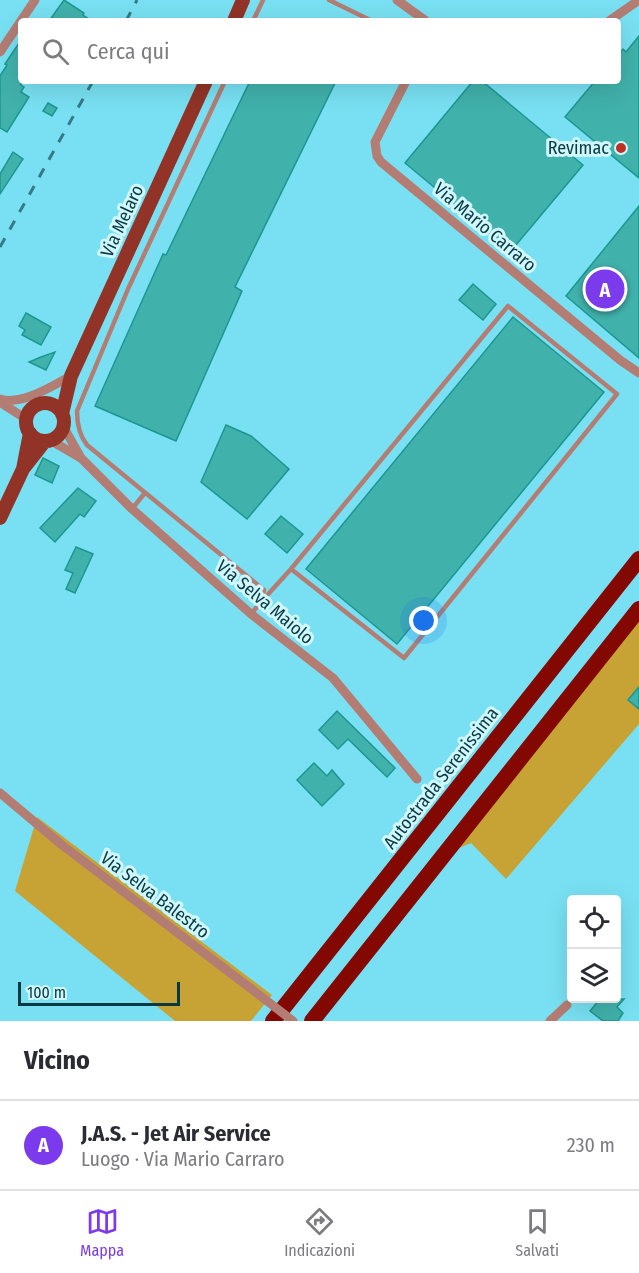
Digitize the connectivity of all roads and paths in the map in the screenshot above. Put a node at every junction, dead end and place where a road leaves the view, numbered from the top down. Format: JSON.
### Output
{"nodes":[{"id":1,"x":35,"y":0,"type":"edge"},
{"id":2,"x":243,"y":0,"type":"edge"},
{"id":3,"x":263,"y":0,"type":"edge"},
{"id":4,"x":329,"y":0,"type":"edge"},
{"id":5,"x":397,"y":0,"type":"edge"},
{"id":6,"x":639,"y":0,"type":"edge"},
{"id":7,"x":23,"y":18,"type":"edge"},
{"id":8,"x":235,"y":18,"type":"edge"},
{"id":9,"x":254,"y":18,"type":"edge"},
{"id":10,"x":366,"y":18,"type":"edge"},
{"id":11,"x":422,"y":18,"type":"edge"},
{"id":12,"x":613,"y":18,"type":"edge"},
{"id":13,"x":18,"y":25,"type":"edge"},
{"id":14,"x":0,"y":52,"type":"edge"},
{"id":15,"x":205,"y":84,"type":"edge"},
{"id":16,"x":224,"y":84,"type":"edge"},
{"id":17,"x":403,"y":84,"type":"edge"},
{"id":18,"x":639,"y":373,"type":"edge"},
{"id":19,"x":71,"y":376,"type":"junction"},
{"id":20,"x":0,"y":400,"type":"edge"},
{"id":21,"x":37,"y":405,"type":"junction"},
{"id":22,"x":26,"y":419,"type":"junction"},
{"id":23,"x":63,"y":420,"type":"junction"},
{"id":24,"x":30,"y":433,"type":"junction"},
{"id":25,"x":48,"y":440,"type":"junction"},
{"id":26,"x":81,"y":458,"type":"junction"},
{"id":27,"x":23,"y":469,"type":"junction"},
{"id":28,"x":144,"y":494,"type":"junction"},
{"id":29,"x":132,"y":508,"type":"junction"},
{"id":30,"x":0,"y":518,"type":"edge"},
{"id":31,"x":639,"y":559,"type":"edge"},
{"id":32,"x":291,"y":569,"type":"junction"},
{"id":33,"x":261,"y":602,"type":"junction"},
{"id":34,"x":639,"y":609,"type":"edge"},
{"id":35,"x":251,"y":614,"type":"junction"},
{"id":36,"x":417,"y":779,"type":"dead end"},
{"id":37,"x":0,"y":793,"type":"edge"},
{"id":38,"x":567,"y":1005,"type":"dead end"},
{"id":39,"x":273,"y":1021,"type":"edge"},
{"id":40,"x":293,"y":1021,"type":"edge"},
{"id":41,"x":312,"y":1021,"type":"edge"},
{"id":42,"x":549,"y":1021,"type":"edge"}],
"edges":[{"from":1,"to":7,"type":"street"},
{"from":2,"to":8,"type":"main road"},
{"from":3,"to":9,"type":"lane"},
{"from":4,"to":10,"type":"lane"},
{"from":5,"to":11,"type":"street"},
{"from":6,"to":12,"type":"street"},
{"from":13,"to":14,"type":"street"},
{"from":15,"to":19,"type":"main road","name":"Via Melaro"},
{"from":16,"to":28,"type":"lane"},
{"from":17,"to":18,"type":"street","name":"Via Mario Carraro"},
{"from":19,"to":20,"type":"street"},
{"from":19,"to":21,"type":"main road","name":"Via Melaro"},
{"from":19,"to":23,"type":"main road","name":"Via Melaro"},
{"from":20,"to":22,"type":"street"},
{"from":21,"to":22,"type":"main road","name":"Via Melaro"},
{"from":21,"to":23,"type":"main road"},
{"from":22,"to":24,"type":"main road","name":"Via Melaro"},
{"from":23,"to":25,"type":"main road","name":"Via Melaro"},
{"from":23,"to":26,"type":"street","name":"Via Selva Maiolo"},
{"from":24,"to":25,"type":"main road"},
{"from":24,"to":27,"type":"main road","name":"Via Melaro"},
{"from":25,"to":26,"type":"street","name":"Via Selva Maiolo"},
{"from":25,"to":27,"type":"main road","name":"Via Melaro"},
{"from":26,"to":29,"type":"street","name":"Via Selva Maiolo"},
{"from":27,"to":30,"type":"main road","name":"Via Melaro"},
{"from":28,"to":29,"type":"lane"},
{"from":28,"to":33,"type":"lane"},
{"from":29,"to":35,"type":"street","name":"Via Selva Maiolo"},
{"from":31,"to":39,"type":"highway","name":"Autostrada Serenissima"},
{"from":32,"to":32,"type":"lane"},
{"from":32,"to":33,"type":"lane"},
{"from":33,"to":35,"type":"lane"},
{"from":34,"to":41,"type":"highway"},
{"from":35,"to":36,"type":"street","name":"Via Selva Maiolo"},
{"from":37,"to":40,"type":"street","name":"Via Selva Balestro","bridge":true},
{"from":38,"to":42,"type":"street"}]}
